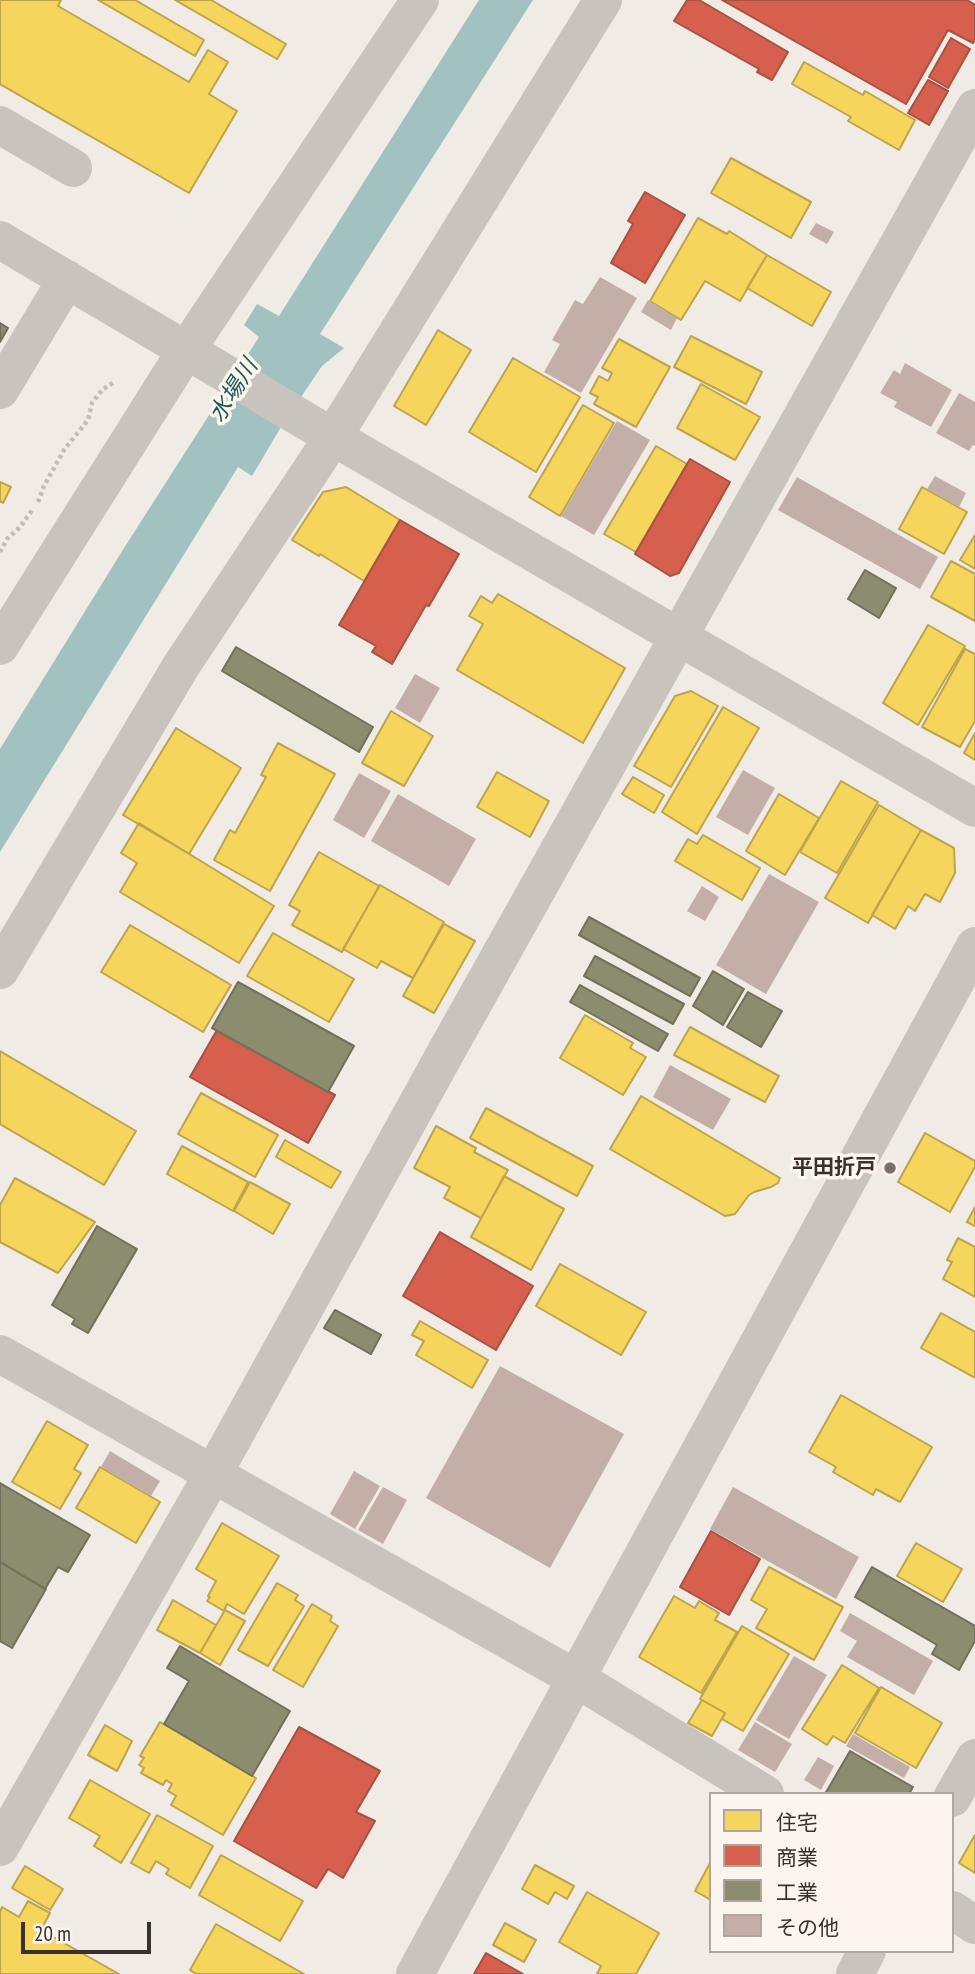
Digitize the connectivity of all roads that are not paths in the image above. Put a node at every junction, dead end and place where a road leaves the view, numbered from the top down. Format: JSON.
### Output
{"nodes":[{"id":1,"x":420,"y":0,"type":"edge"},
{"id":2,"x":603,"y":0,"type":"edge"},
{"id":3,"x":975,"y":108,"type":"edge"},
{"id":4,"x":0,"y":125,"type":"edge"},
{"id":5,"x":74,"y":168,"type":"dead end"},
{"id":6,"x":0,"y":240,"type":"edge"},
{"id":7,"x":67,"y":279,"type":"junction"},
{"id":8,"x":198,"y":356,"type":"junction"},
{"id":9,"x":0,"y":390,"type":"edge"},
{"id":10,"x":324,"y":431,"type":"junction"},
{"id":11,"x":679,"y":636,"type":"junction"},
{"id":12,"x":0,"y":646,"type":"edge"},
{"id":13,"x":975,"y":808,"type":"edge"},
{"id":14,"x":975,"y":946,"type":"edge"},
{"id":15,"x":0,"y":970,"type":"edge"},
{"id":16,"x":0,"y":1354,"type":"edge"},
{"id":17,"x":214,"y":1474,"type":"junction"},
{"id":18,"x":577,"y":1679,"type":"junction"},
{"id":19,"x":975,"y":1758,"type":"edge"},
{"id":20,"x":762,"y":1792,"type":"edge"},
{"id":21,"x":954,"y":1795,"type":"edge"},
{"id":22,"x":0,"y":1846,"type":"edge"},
{"id":23,"x":954,"y":1911,"type":"edge"},
{"id":24,"x":975,"y":1925,"type":"edge"},
{"id":25,"x":866,"y":1953,"type":"edge"},
{"id":26,"x":415,"y":1974,"type":"edge"},
{"id":27,"x":855,"y":1974,"type":"edge"}],
"edges":[{"from":1,"to":8,"type":"street"},
{"from":2,"to":10,"type":"street"},
{"from":3,"to":11,"type":"street"},
{"from":4,"to":5,"type":"street"},
{"from":6,"to":7,"type":"street"},
{"from":7,"to":8,"type":"street"},
{"from":7,"to":9,"type":"street"},
{"from":8,"to":10,"type":"street"},
{"from":8,"to":12,"type":"street"},
{"from":10,"to":11,"type":"street"},
{"from":10,"to":15,"type":"street"},
{"from":11,"to":13,"type":"street"},
{"from":11,"to":17,"type":"street"},
{"from":14,"to":18,"type":"street"},
{"from":16,"to":17,"type":"street"},
{"from":17,"to":18,"type":"street"},
{"from":17,"to":22,"type":"street"},
{"from":18,"to":20,"type":"street"},
{"from":18,"to":26,"type":"street"},
{"from":19,"to":21,"type":"street"},
{"from":23,"to":24,"type":"street"},
{"from":25,"to":27,"type":"street"}]}
